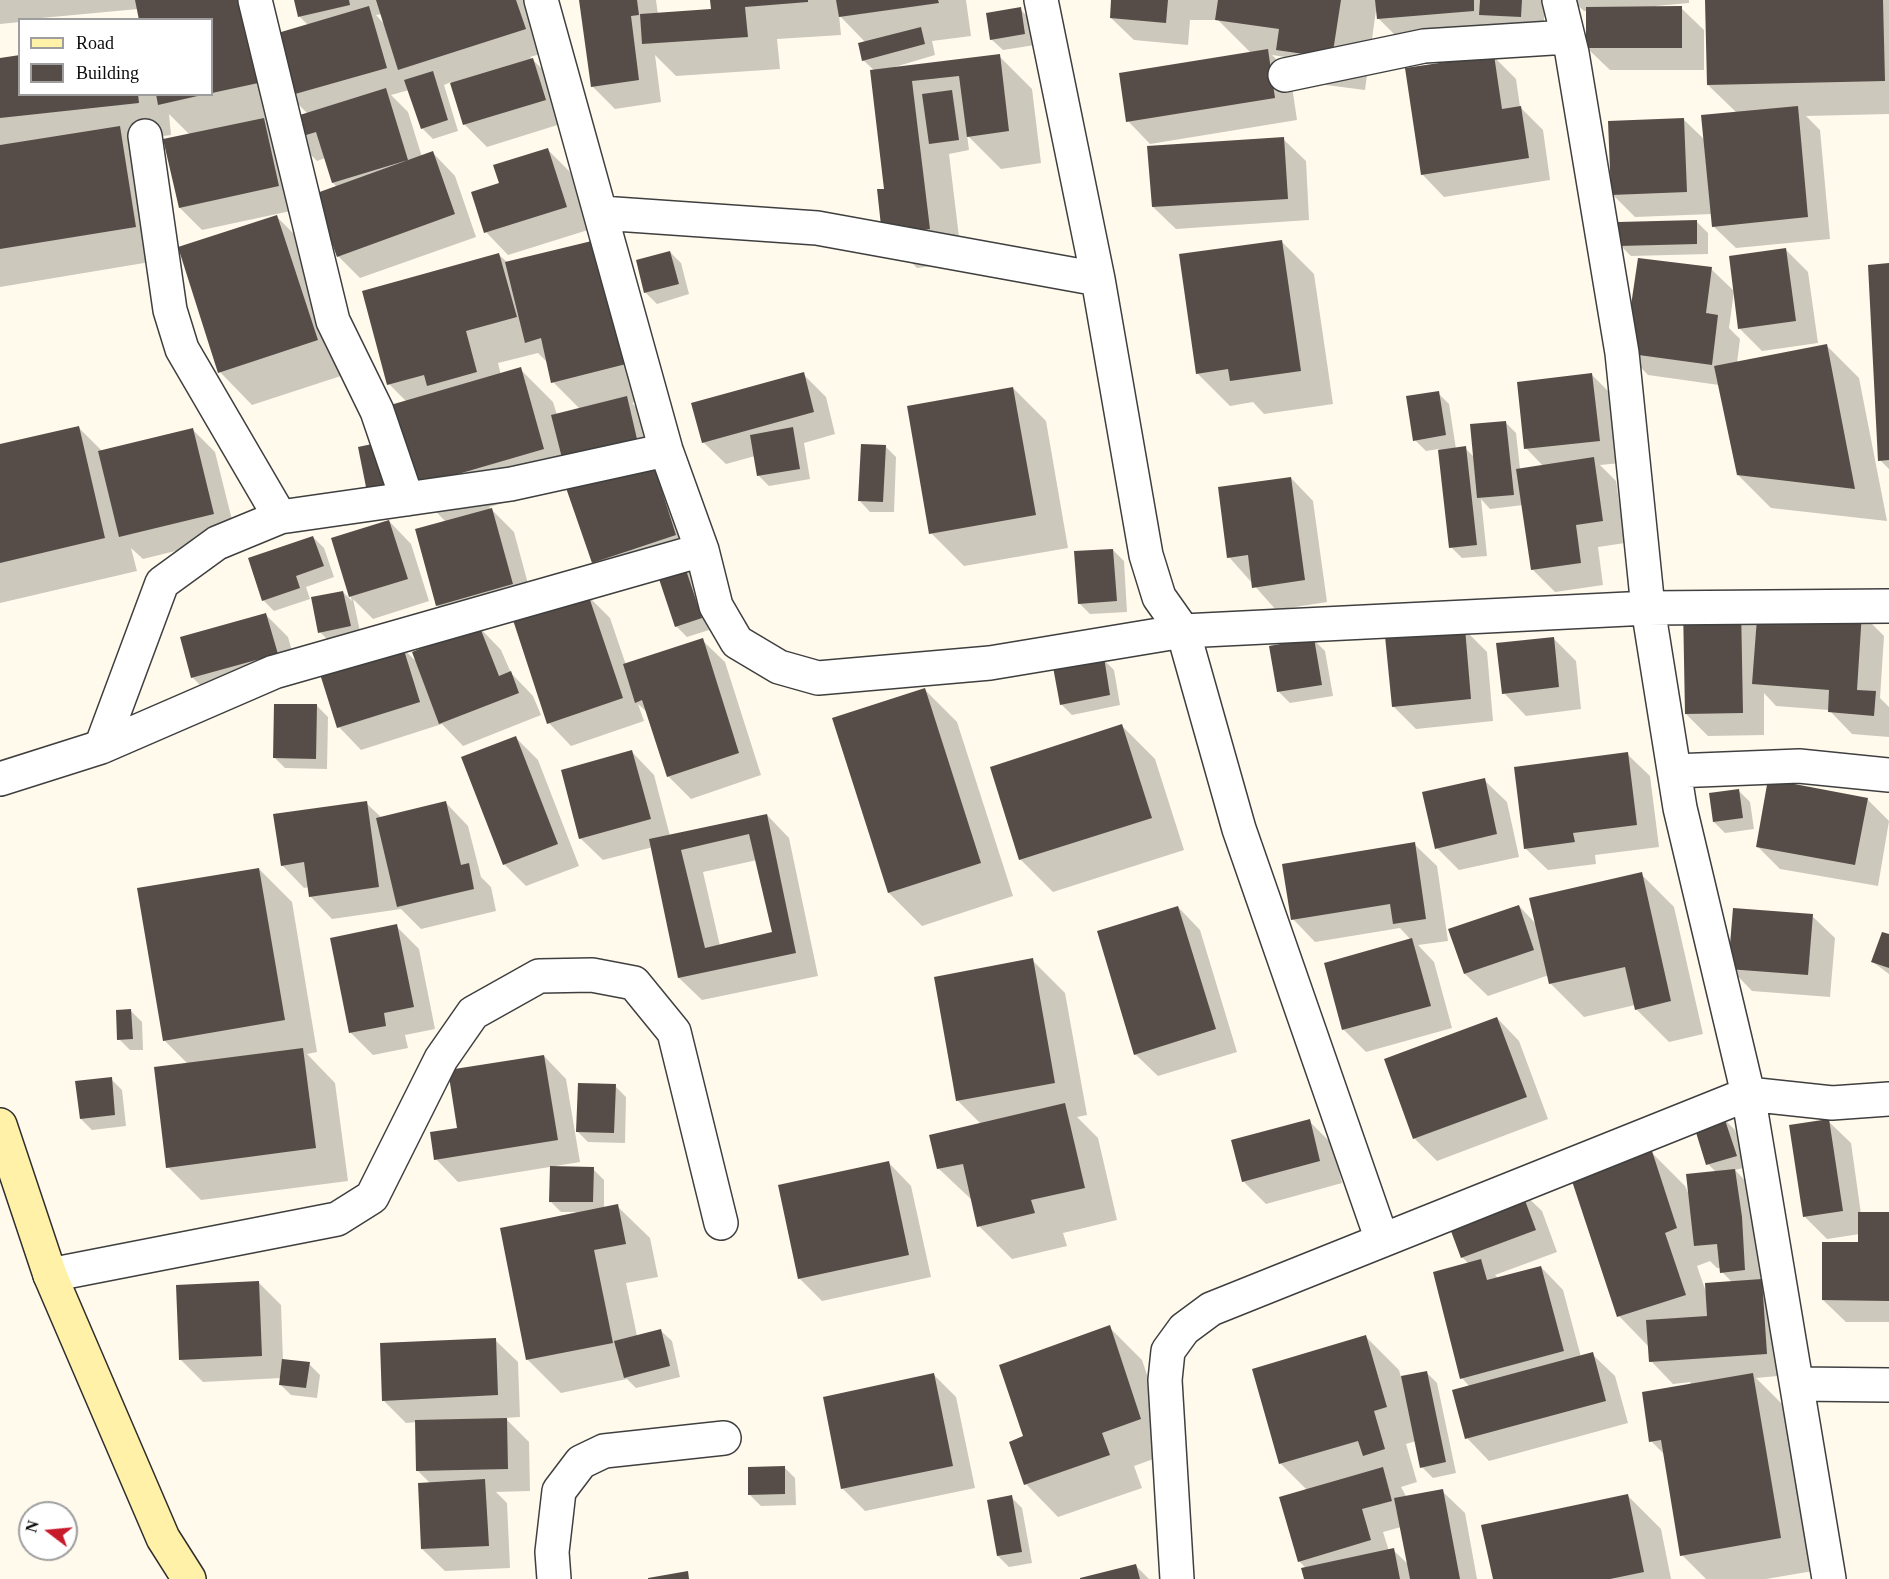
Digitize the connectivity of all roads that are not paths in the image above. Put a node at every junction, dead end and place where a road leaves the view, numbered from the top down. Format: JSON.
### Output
{"nodes":[{"id":1,"x":255,"y":0,"type":"edge"},
{"id":2,"x":541,"y":0,"type":"edge"},
{"id":3,"x":1041,"y":0,"type":"edge"},
{"id":4,"x":1559,"y":0,"type":"edge"},
{"id":5,"x":1568,"y":37,"type":"junction"},
{"id":6,"x":1285,"y":75,"type":"dead end"},
{"id":7,"x":144,"y":135,"type":"dead end"},
{"id":8,"x":601,"y":213,"type":"junction"},
{"id":9,"x":1098,"y":279,"type":"junction"},
{"id":10,"x":666,"y":450,"type":"junction"},
{"id":11,"x":407,"y":500,"type":"junction"},
{"id":12,"x":280,"y":517,"type":"junction"},
{"id":13,"x":702,"y":550,"type":"junction"},
{"id":14,"x":1889,"y":606,"type":"edge"},
{"id":15,"x":1648,"y":608,"type":"junction"},
{"id":16,"x":1183,"y":631,"type":"junction"},
{"id":17,"x":100,"y":747,"type":"junction"},
{"id":18,"x":1674,"y":771,"type":"junction"},
{"id":19,"x":1889,"y":776,"type":"edge"},
{"id":20,"x":0,"y":779,"type":"edge"},
{"id":21,"x":1748,"y":1094,"type":"junction"},
{"id":22,"x":1889,"y":1099,"type":"edge"},
{"id":23,"x":0,"y":1125,"type":"edge"},
{"id":24,"x":721,"y":1223,"type":"dead end"},
{"id":25,"x":1382,"y":1240,"type":"junction"},
{"id":26,"x":50,"y":1275,"type":"junction"},
{"id":27,"x":1797,"y":1384,"type":"junction"},
{"id":28,"x":1889,"y":1385,"type":"edge"},
{"id":29,"x":724,"y":1438,"type":"dead end"},
{"id":30,"x":189,"y":1579,"type":"edge"},
{"id":31,"x":554,"y":1579,"type":"edge"},
{"id":32,"x":1177,"y":1579,"type":"edge"},
{"id":33,"x":1829,"y":1579,"type":"edge"}],
"edges":[{"from":1,"to":11,"type":"street"},
{"from":2,"to":8,"type":"street"},
{"from":3,"to":9,"type":"street"},
{"from":4,"to":5,"type":"street"},
{"from":5,"to":6,"type":"street"},
{"from":5,"to":15,"type":"street"},
{"from":7,"to":12,"type":"street"},
{"from":8,"to":9,"type":"street"},
{"from":8,"to":10,"type":"street"},
{"from":9,"to":16,"type":"street"},
{"from":10,"to":11,"type":"street"},
{"from":10,"to":13,"type":"street"},
{"from":11,"to":12,"type":"street"},
{"from":12,"to":17,"type":"street"},
{"from":13,"to":16,"type":"street"},
{"from":13,"to":17,"type":"street"},
{"from":14,"to":15,"type":"street"},
{"from":15,"to":16,"type":"street"},
{"from":15,"to":18,"type":"street"},
{"from":16,"to":25,"type":"street"},
{"from":17,"to":20,"type":"street"},
{"from":18,"to":19,"type":"street"},
{"from":18,"to":21,"type":"street"},
{"from":21,"to":22,"type":"street"},
{"from":21,"to":25,"type":"street"},
{"from":21,"to":27,"type":"street"},
{"from":23,"to":26,"type":"main road"},
{"from":24,"to":26,"type":"street"},
{"from":25,"to":32,"type":"street"},
{"from":26,"to":30,"type":"main road"},
{"from":27,"to":28,"type":"street"},
{"from":27,"to":33,"type":"street"},
{"from":29,"to":31,"type":"street"}]}
